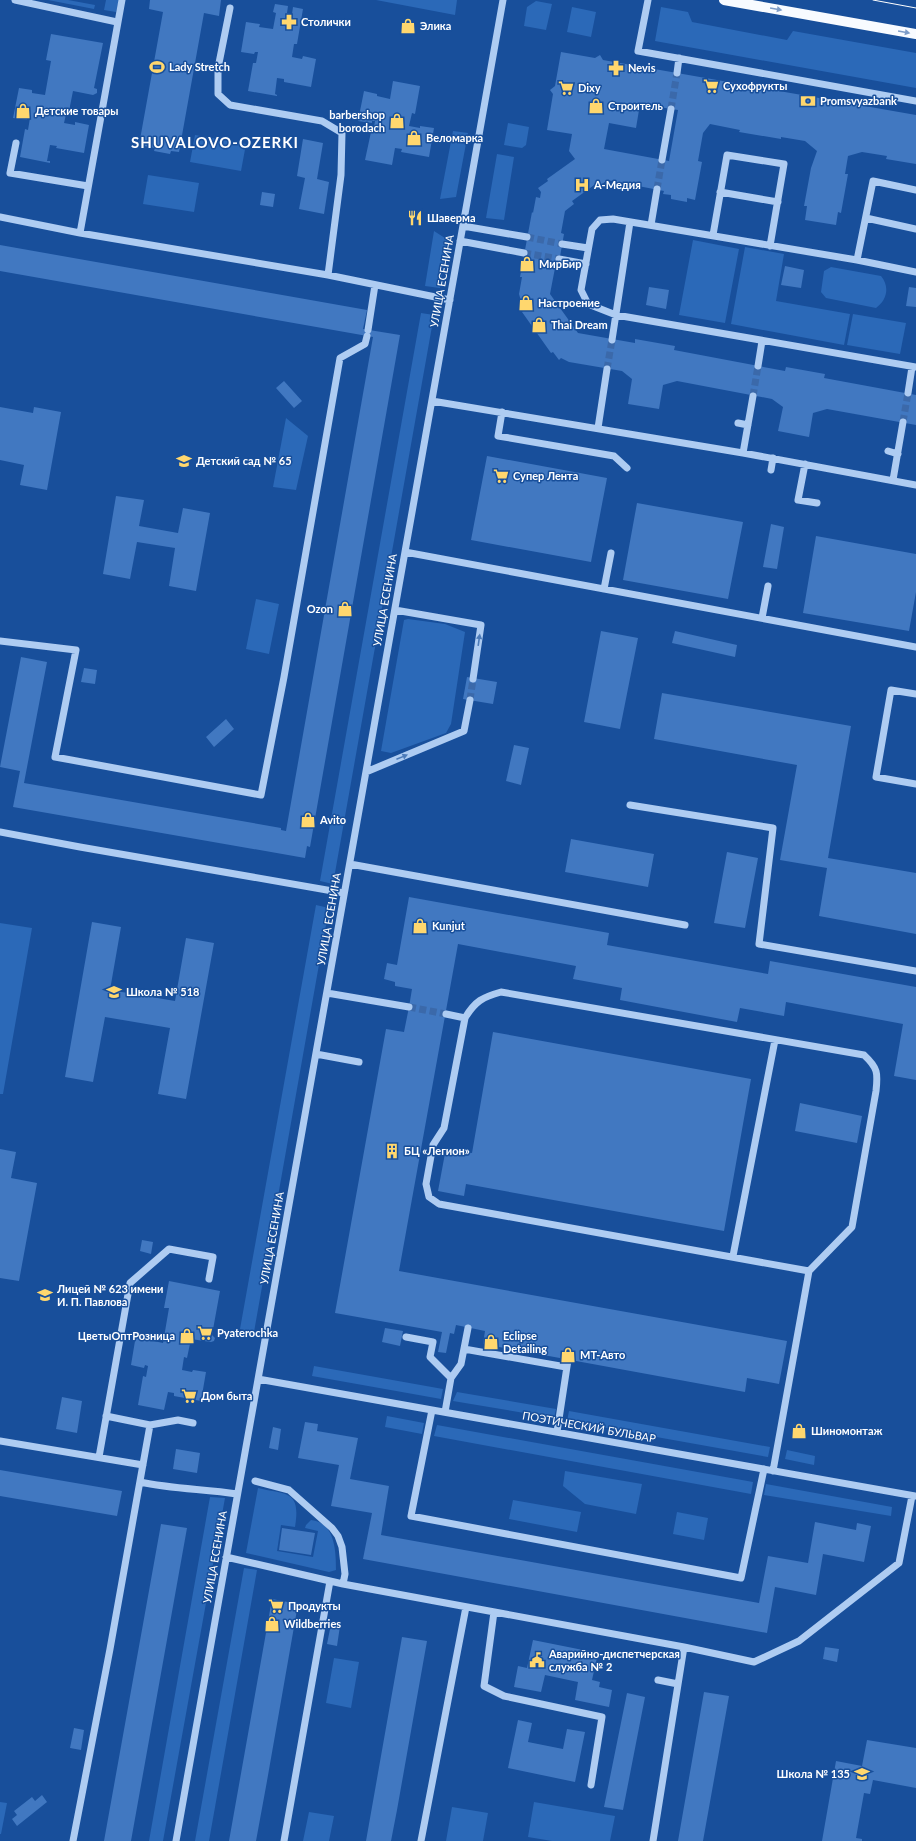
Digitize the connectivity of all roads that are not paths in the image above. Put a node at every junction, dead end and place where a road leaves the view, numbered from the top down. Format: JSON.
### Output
{"nodes":[{"id":1,"x":15,"y":0,"type":"edge"},
{"id":2,"x":122,"y":0,"type":"edge"},
{"id":3,"x":503,"y":0,"type":"edge"},
{"id":4,"x":648,"y":0,"type":"edge"},
{"id":5,"x":724,"y":0,"type":"edge"},
{"id":6,"x":230,"y":8,"type":"dead end"},
{"id":7,"x":117,"y":22,"type":"junction"},
{"id":8,"x":916,"y":34,"type":"edge"},
{"id":9,"x":679,"y":58,"type":"junction"},
{"id":10,"x":677,"y":73,"type":"tunnel mouth"},
{"id":11,"x":916,"y":101,"type":"edge"},
{"id":12,"x":670,"y":109,"type":"tunnel mouth"},
{"id":13,"x":16,"y":143,"type":"dead end"},
{"id":14,"x":662,"y":160,"type":"tunnel mouth"},
{"id":15,"x":88,"y":186,"type":"junction"},
{"id":16,"x":657,"y":189,"type":"tunnel mouth"},
{"id":17,"x":916,"y":190,"type":"edge"},
{"id":18,"x":720,"y":192,"type":"junction"},
{"id":19,"x":778,"y":202,"type":"junction"},
{"id":20,"x":0,"y":217,"type":"edge"},
{"id":21,"x":866,"y":218,"type":"junction"},
{"id":22,"x":630,"y":222,"type":"junction"},
{"id":23,"x":651,"y":225,"type":"junction"},
{"id":24,"x":463,"y":226,"type":"junction"},
{"id":25,"x":916,"y":228,"type":"edge"},
{"id":26,"x":80,"y":233,"type":"junction"},
{"id":27,"x":713,"y":235,"type":"junction"},
{"id":28,"x":527,"y":237,"type":"tunnel mouth"},
{"id":29,"x":460,"y":241,"type":"junction"},
{"id":30,"x":562,"y":244,"type":"tunnel mouth"},
{"id":31,"x":770,"y":246,"type":"junction"},
{"id":32,"x":588,"y":248,"type":"junction"},
{"id":33,"x":524,"y":253,"type":"tunnel mouth"},
{"id":34,"x":559,"y":259,"type":"tunnel mouth"},
{"id":35,"x":857,"y":260,"type":"junction"},
{"id":36,"x":586,"y":264,"type":"junction"},
{"id":37,"x":916,"y":270,"type":"edge"},
{"id":38,"x":328,"y":275,"type":"junction"},
{"id":39,"x":375,"y":285,"type":"junction"},
{"id":40,"x":450,"y":300,"type":"junction"},
{"id":41,"x":616,"y":315,"type":"junction"},
{"id":42,"x":612,"y":340,"type":"tunnel mouth"},
{"id":43,"x":762,"y":341,"type":"junction"},
{"id":44,"x":758,"y":366,"type":"tunnel mouth"},
{"id":45,"x":914,"y":367,"type":"edge"},
{"id":46,"x":607,"y":369,"type":"tunnel mouth"},
{"id":47,"x":908,"y":393,"type":"tunnel mouth"},
{"id":48,"x":753,"y":396,"type":"tunnel mouth"},
{"id":49,"x":432,"y":401,"type":"junction"},
{"id":50,"x":502,"y":412,"type":"junction"},
{"id":51,"x":903,"y":422,"type":"tunnel mouth"},
{"id":52,"x":738,"y":423,"type":"dead end"},
{"id":53,"x":748,"y":425,"type":"junction"},
{"id":54,"x":598,"y":428,"type":"junction"},
{"id":55,"x":888,"y":451,"type":"dead end"},
{"id":56,"x":743,"y":453,"type":"junction"},
{"id":57,"x":898,"y":454,"type":"junction"},
{"id":58,"x":773,"y":458,"type":"junction"},
{"id":59,"x":805,"y":464,"type":"junction"},
{"id":60,"x":627,"y":468,"type":"dead end"},
{"id":61,"x":771,"y":470,"type":"dead end"},
{"id":62,"x":893,"y":480,"type":"junction"},
{"id":63,"x":916,"y":484,"type":"edge"},
{"id":64,"x":817,"y":503,"type":"dead end"},
{"id":65,"x":405,"y":552,"type":"junction"},
{"id":66,"x":611,"y":553,"type":"dead end"},
{"id":67,"x":768,"y":586,"type":"dead end"},
{"id":68,"x":604,"y":589,"type":"junction"},
{"id":69,"x":395,"y":610,"type":"junction"},
{"id":70,"x":762,"y":618,"type":"junction"},
{"id":71,"x":0,"y":641,"type":"edge"},
{"id":72,"x":916,"y":647,"type":"edge"},
{"id":73,"x":474,"y":678,"type":"tunnel mouth"},
{"id":74,"x":916,"y":694,"type":"edge"},
{"id":75,"x":470,"y":700,"type":"tunnel mouth"},
{"id":76,"x":366,"y":772,"type":"junction"},
{"id":77,"x":916,"y":784,"type":"edge"},
{"id":78,"x":630,"y":805,"type":"dead end"},
{"id":79,"x":0,"y":832,"type":"edge"},
{"id":80,"x":350,"y":864,"type":"junction"},
{"id":81,"x":344,"y":893,"type":"junction"},
{"id":82,"x":685,"y":925,"type":"dead end"},
{"id":83,"x":916,"y":970,"type":"edge"},
{"id":84,"x":327,"y":993,"type":"junction"},
{"id":85,"x":409,"y":1007,"type":"tunnel mouth"},
{"id":86,"x":446,"y":1014,"type":"tunnel mouth"},
{"id":87,"x":465,"y":1018,"type":"junction"},
{"id":88,"x":775,"y":1040,"type":"junction"},
{"id":89,"x":316,"y":1054,"type":"junction"},
{"id":90,"x":359,"y":1062,"type":"dead end"},
{"id":91,"x":733,"y":1256,"type":"junction"},
{"id":92,"x":809,"y":1271,"type":"junction"},
{"id":93,"x":209,"y":1279,"type":"dead end"},
{"id":94,"x":468,"y":1328,"type":"dead end"},
{"id":95,"x":406,"y":1337,"type":"dead end"},
{"id":96,"x":490,"y":1346,"type":"dead end"},
{"id":97,"x":464,"y":1349,"type":"junction"},
{"id":98,"x":489,"y":1353,"type":"junction"},
{"id":99,"x":451,"y":1378,"type":"junction"},
{"id":100,"x":258,"y":1379,"type":"junction"},
{"id":101,"x":432,"y":1410,"type":"junction"},
{"id":102,"x":445,"y":1412,"type":"junction"},
{"id":103,"x":106,"y":1416,"type":"junction"},
{"id":104,"x":193,"y":1423,"type":"dead end"},
{"id":105,"x":150,"y":1425,"type":"junction"},
{"id":106,"x":557,"y":1432,"type":"junction"},
{"id":107,"x":0,"y":1441,"type":"edge"},
{"id":108,"x":99,"y":1457,"type":"junction"},
{"id":109,"x":143,"y":1465,"type":"junction"},
{"id":110,"x":764,"y":1469,"type":"junction"},
{"id":111,"x":773,"y":1471,"type":"junction"},
{"id":112,"x":256,"y":1481,"type":"dead end"},
{"id":113,"x":140,"y":1482,"type":"junction"},
{"id":114,"x":238,"y":1494,"type":"junction"},
{"id":115,"x":914,"y":1496,"type":"edge"},
{"id":116,"x":226,"y":1557,"type":"junction"},
{"id":117,"x":330,"y":1581,"type":"junction"},
{"id":118,"x":343,"y":1584,"type":"junction"},
{"id":119,"x":466,"y":1606,"type":"junction"},
{"id":120,"x":494,"y":1612,"type":"junction"},
{"id":121,"x":684,"y":1647,"type":"junction"},
{"id":122,"x":658,"y":1680,"type":"dead end"},
{"id":123,"x":678,"y":1684,"type":"junction"},
{"id":124,"x":591,"y":1784,"type":"dead end"},
{"id":125,"x":73,"y":1841,"type":"edge"},
{"id":126,"x":176,"y":1841,"type":"edge"},
{"id":127,"x":284,"y":1841,"type":"edge"},
{"id":128,"x":421,"y":1841,"type":"edge"},
{"id":129,"x":653,"y":1841,"type":"edge"}],
"edges":[{"from":1,"to":7,"type":"street"},
{"from":2,"to":7,"type":"street"},
{"from":3,"to":24,"type":"street","name":"УЛИЦА ЕСЕНИНА"},
{"from":4,"to":9,"type":"street"},
{"from":5,"to":8,"type":"main road","one_way":true},
{"from":6,"to":38,"type":"street"},
{"from":7,"to":15,"type":"street"},
{"from":9,"to":10,"type":"street"},
{"from":9,"to":11,"type":"street"},
{"from":12,"to":14,"type":"street"},
{"from":13,"to":15,"type":"street"},
{"from":15,"to":26,"type":"street"},
{"from":16,"to":23,"type":"street"},
{"from":17,"to":21,"type":"street"},
{"from":18,"to":19,"type":"street"},
{"from":18,"to":19,"type":"street"},
{"from":18,"to":27,"type":"street"},
{"from":19,"to":31,"type":"street"},
{"from":20,"to":26,"type":"street"},
{"from":21,"to":25,"type":"street"},
{"from":21,"to":35,"type":"street"},
{"from":22,"to":23,"type":"street"},
{"from":22,"to":32,"type":"street"},
{"from":22,"to":41,"type":"street"},
{"from":23,"to":27,"type":"street"},
{"from":24,"to":28,"type":"street"},
{"from":24,"to":29,"type":"street","name":"УЛИЦА ЕСЕНИНА"},
{"from":26,"to":38,"type":"street"},
{"from":27,"to":31,"type":"street"},
{"from":29,"to":33,"type":"street"},
{"from":29,"to":40,"type":"street","name":"УЛИЦА ЕСЕНИНА"},
{"from":30,"to":32,"type":"street"},
{"from":31,"to":35,"type":"street"},
{"from":32,"to":36,"type":"street"},
{"from":34,"to":36,"type":"street"},
{"from":35,"to":37,"type":"street"},
{"from":36,"to":41,"type":"street"},
{"from":38,"to":39,"type":"street"},
{"from":39,"to":40,"type":"street"},
{"from":39,"to":71,"type":"street"},
{"from":40,"to":49,"type":"street","name":"УЛИЦА ЕСЕНИНА"},
{"from":41,"to":42,"type":"street"},
{"from":41,"to":43,"type":"street"},
{"from":43,"to":44,"type":"street"},
{"from":43,"to":45,"type":"street"},
{"from":45,"to":47,"type":"street"},
{"from":46,"to":54,"type":"street"},
{"from":48,"to":53,"type":"street"},
{"from":49,"to":50,"type":"street"},
{"from":49,"to":65,"type":"street","name":"УЛИЦА ЕСЕНИНА"},
{"from":50,"to":54,"type":"street"},
{"from":50,"to":60,"type":"street"},
{"from":51,"to":57,"type":"street"},
{"from":52,"to":53,"type":"street"},
{"from":53,"to":56,"type":"street"},
{"from":54,"to":56,"type":"street"},
{"from":55,"to":57,"type":"street"},
{"from":56,"to":58,"type":"street"},
{"from":57,"to":62,"type":"street"},
{"from":58,"to":59,"type":"street"},
{"from":58,"to":61,"type":"street"},
{"from":59,"to":62,"type":"street"},
{"from":59,"to":64,"type":"street"},
{"from":62,"to":63,"type":"street"},
{"from":65,"to":68,"type":"street"},
{"from":65,"to":69,"type":"street","name":"УЛИЦА ЕСЕНИНА"},
{"from":66,"to":68,"type":"street"},
{"from":67,"to":70,"type":"street"},
{"from":68,"to":70,"type":"street"},
{"from":73,"to":69,"type":"street","one_way":true},
{"from":69,"to":76,"type":"street","name":"УЛИЦА ЕСЕНИНА"},
{"from":70,"to":72,"type":"street"},
{"from":74,"to":77,"type":"street"},
{"from":76,"to":75,"type":"street","one_way":true},
{"from":76,"to":80,"type":"street","name":"УЛИЦА ЕСЕНИНА"},
{"from":78,"to":83,"type":"street"},
{"from":79,"to":81,"type":"street"},
{"from":80,"to":81,"type":"street","name":"УЛИЦА ЕСЕНИНА"},
{"from":80,"to":82,"type":"street"},
{"from":81,"to":84,"type":"street","name":"УЛИЦА ЕСЕНИНА"},
{"from":84,"to":85,"type":"street"},
{"from":84,"to":89,"type":"street","name":"УЛИЦА ЕСЕНИНА"},
{"from":86,"to":87,"type":"street"},
{"from":87,"to":88,"type":"street"},
{"from":87,"to":91,"type":"street"},
{"from":88,"to":91,"type":"street"},
{"from":88,"to":92,"type":"street"},
{"from":89,"to":90,"type":"street"},
{"from":89,"to":100,"type":"street","name":"УЛИЦА ЕСЕНИНА"},
{"from":91,"to":92,"type":"street"},
{"from":92,"to":111,"type":"street"},
{"from":93,"to":103,"type":"street"},
{"from":94,"to":97,"type":"street"},
{"from":95,"to":99,"type":"street"},
{"from":96,"to":98,"type":"street"},
{"from":97,"to":98,"type":"street"},
{"from":97,"to":99,"type":"street"},
{"from":98,"to":106,"type":"street"},
{"from":99,"to":102,"type":"street"},
{"from":100,"to":101,"type":"street","name":"ПОЭТИЧЕСКИЙ БУЛЬВАР"},
{"from":100,"to":114,"type":"street","name":"УЛИЦА ЕСЕНИНА"},
{"from":101,"to":102,"type":"street","name":"ПОЭТИЧЕСКИЙ БУЛЬВАР"},
{"from":101,"to":110,"type":"street"},
{"from":102,"to":106,"type":"street","name":"ПОЭТИЧЕСКИЙ БУЛЬВАР"},
{"from":103,"to":105,"type":"street"},
{"from":103,"to":108,"type":"street"},
{"from":104,"to":105,"type":"street"},
{"from":105,"to":109,"type":"street"},
{"from":106,"to":110,"type":"street","name":"ПОЭТИЧЕСКИЙ БУЛЬВАР"},
{"from":107,"to":108,"type":"street"},
{"from":108,"to":109,"type":"street"},
{"from":109,"to":113,"type":"street"},
{"from":110,"to":111,"type":"street","name":"ПОЭТИЧЕСКИЙ БУЛЬВАР"},
{"from":111,"to":115,"type":"street","name":"ПОЭТИЧЕСКИЙ БУЛЬВАР"},
{"from":112,"to":118,"type":"street"},
{"from":113,"to":114,"type":"street"},
{"from":113,"to":125,"type":"street"},
{"from":114,"to":116,"type":"street","name":"УЛИЦА ЕСЕНИНА"},
{"from":115,"to":121,"type":"street"},
{"from":116,"to":117,"type":"street"},
{"from":116,"to":126,"type":"street","name":"УЛИЦА ЕСЕНИНА"},
{"from":117,"to":118,"type":"street"},
{"from":117,"to":127,"type":"street"},
{"from":118,"to":119,"type":"street"},
{"from":119,"to":120,"type":"street"},
{"from":119,"to":128,"type":"street"},
{"from":120,"to":121,"type":"street"},
{"from":120,"to":124,"type":"street"},
{"from":121,"to":123,"type":"street"},
{"from":122,"to":123,"type":"street"},
{"from":123,"to":129,"type":"street"}]}
